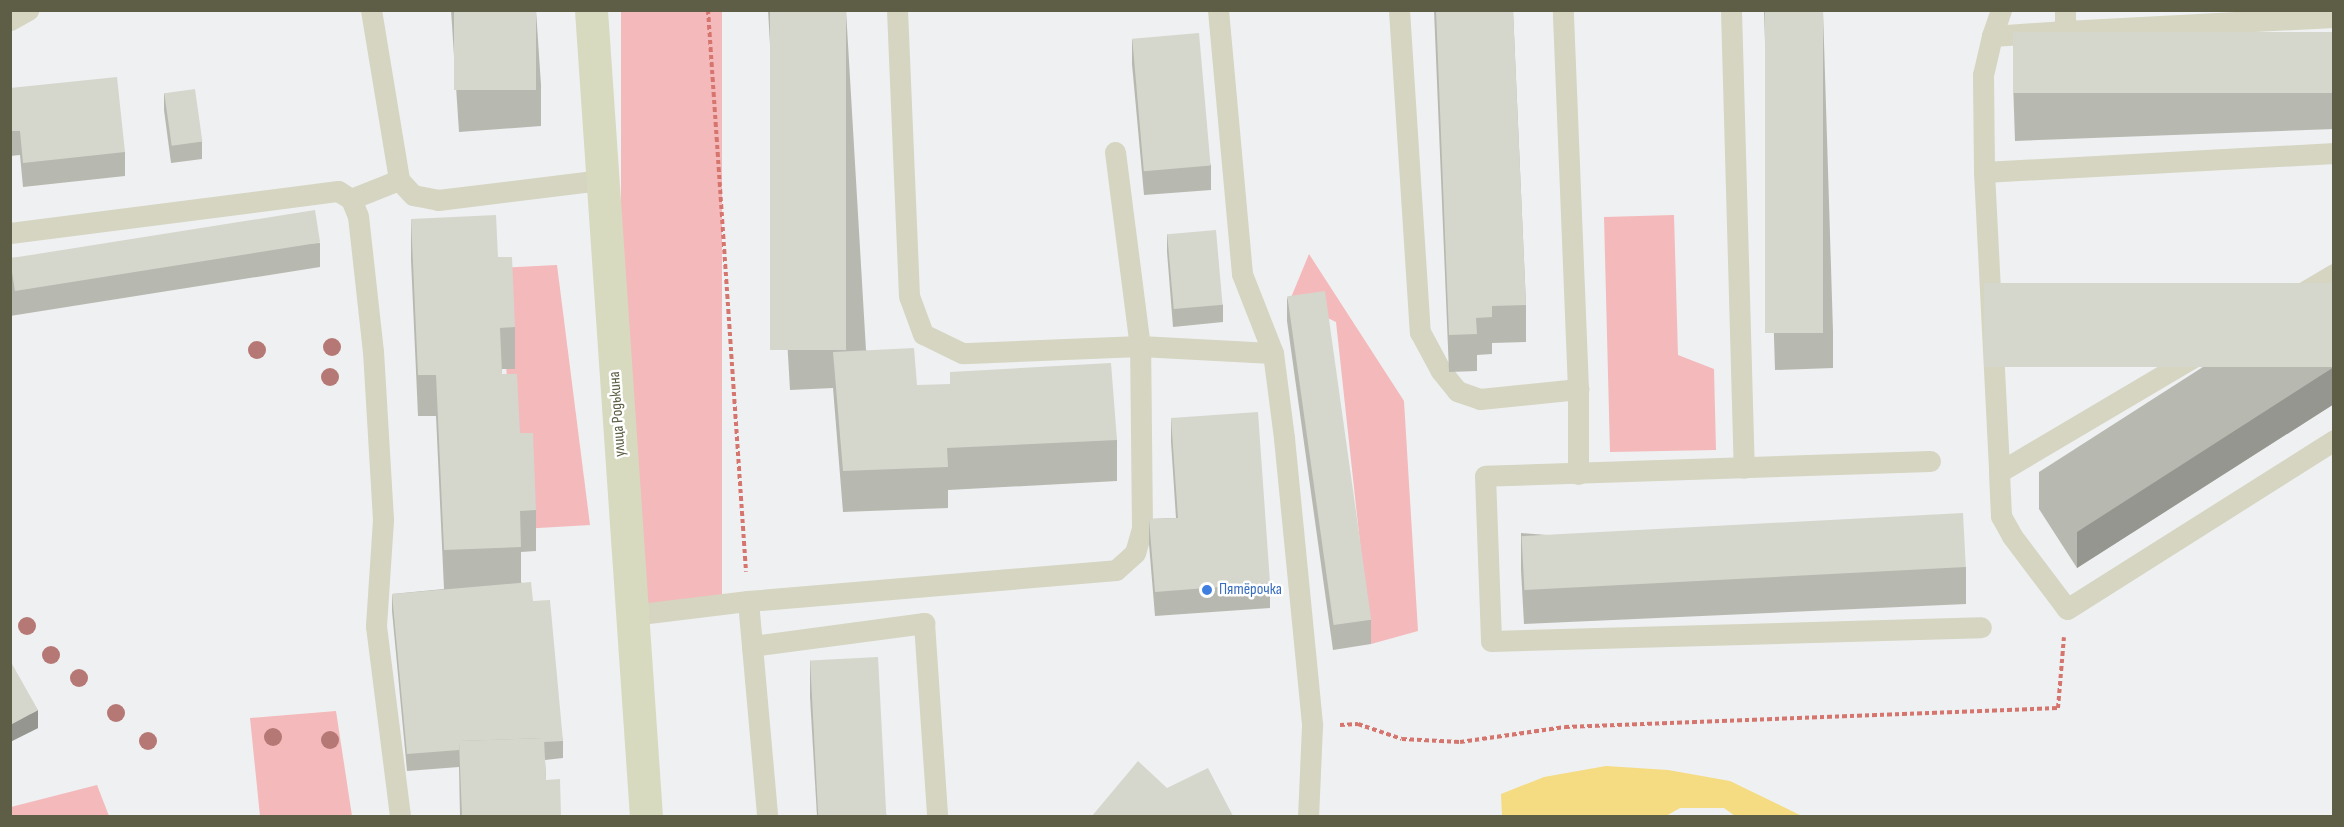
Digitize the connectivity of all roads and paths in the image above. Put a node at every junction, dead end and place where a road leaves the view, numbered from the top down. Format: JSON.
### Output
{"nodes":[{"id":1,"x":28,"y":10,"type":"edge"},
{"id":2,"x":371,"y":10,"type":"edge"},
{"id":3,"x":591,"y":10,"type":"edge"},
{"id":4,"x":708,"y":10,"type":"edge"},
{"id":5,"x":897,"y":10,"type":"edge"},
{"id":6,"x":1218,"y":10,"type":"edge"},
{"id":7,"x":1399,"y":10,"type":"edge"},
{"id":8,"x":1563,"y":10,"type":"edge"},
{"id":9,"x":1731,"y":10,"type":"edge"},
{"id":10,"x":2001,"y":10,"type":"edge"},
{"id":11,"x":2334,"y":17,"type":"edge"},
{"id":12,"x":10,"y":20,"type":"edge"},
{"id":13,"x":2065,"y":20,"type":"edge"},
{"id":14,"x":1992,"y":36,"type":"junction"},
{"id":15,"x":1115,"y":152,"type":"dead end"},
{"id":16,"x":2334,"y":153,"type":"edge"},
{"id":17,"x":1984,"y":172,"type":"junction"},
{"id":18,"x":399,"y":180,"type":"junction"},
{"id":19,"x":602,"y":180,"type":"junction"},
{"id":20,"x":351,"y":199,"type":"junction"},
{"id":21,"x":10,"y":233,"type":"edge"},
{"id":22,"x":2334,"y":274,"type":"edge"},
{"id":23,"x":1140,"y":346,"type":"junction"},
{"id":24,"x":1274,"y":352,"type":"junction"},
{"id":25,"x":1578,"y":389,"type":"junction"},
{"id":26,"x":2334,"y":440,"type":"edge"},
{"id":27,"x":1930,"y":461,"type":"dead end"},
{"id":28,"x":1744,"y":468,"type":"junction"},
{"id":29,"x":2000,"y":472,"type":"junction"},
{"id":30,"x":1578,"y":474,"type":"junction"},
{"id":31,"x":748,"y":601,"type":"junction"},
{"id":32,"x":2067,"y":609,"type":"junction"},
{"id":33,"x":632,"y":615,"type":"junction"},
{"id":34,"x":1981,"y":627,"type":"dead end"},
{"id":35,"x":752,"y":646,"type":"junction"},
{"id":36,"x":1312,"y":726,"type":"junction"},
{"id":37,"x":400,"y":816,"type":"edge"},
{"id":38,"x":646,"y":816,"type":"edge"},
{"id":39,"x":767,"y":816,"type":"edge"},
{"id":40,"x":937,"y":816,"type":"edge"},
{"id":41,"x":1308,"y":816,"type":"edge"}],
"edges":[{"from":1,"to":12,"type":"lane"},
{"from":2,"to":18,"type":"lane"},
{"from":3,"to":19,"type":"main road","name":"улица Родькина"},
{"from":4,"to":31,"type":"path"},
{"from":5,"to":23,"type":"lane"},
{"from":6,"to":24,"type":"lane"},
{"from":7,"to":25,"type":"lane"},
{"from":8,"to":25,"type":"lane"},
{"from":9,"to":28,"type":"lane"},
{"from":10,"to":14,"type":"lane"},
{"from":11,"to":13,"type":"lane"},
{"from":13,"to":14,"type":"lane"},
{"from":14,"to":17,"type":"lane"},
{"from":15,"to":23,"type":"lane"},
{"from":16,"to":17,"type":"lane"},
{"from":17,"to":29,"type":"lane"},
{"from":18,"to":19,"type":"lane"},
{"from":18,"to":20,"type":"lane"},
{"from":19,"to":33,"type":"main road","name":"улица Родькина"},
{"from":20,"to":21,"type":"lane"},
{"from":20,"to":37,"type":"lane"},
{"from":22,"to":29,"type":"lane"},
{"from":23,"to":24,"type":"lane"},
{"from":23,"to":31,"type":"lane"},
{"from":24,"to":36,"type":"lane"},
{"from":25,"to":30,"type":"lane"},
{"from":26,"to":32,"type":"lane"},
{"from":27,"to":28,"type":"lane"},
{"from":28,"to":30,"type":"lane"},
{"from":29,"to":32,"type":"lane"},
{"from":30,"to":34,"type":"lane"},
{"from":31,"to":33,"type":"lane"},
{"from":31,"to":35,"type":"lane"},
{"from":32,"to":36,"type":"path"},
{"from":33,"to":38,"type":"main road","name":"улица Родькина"},
{"from":35,"to":39,"type":"lane"},
{"from":35,"to":40,"type":"lane"},
{"from":36,"to":41,"type":"lane"}]}
